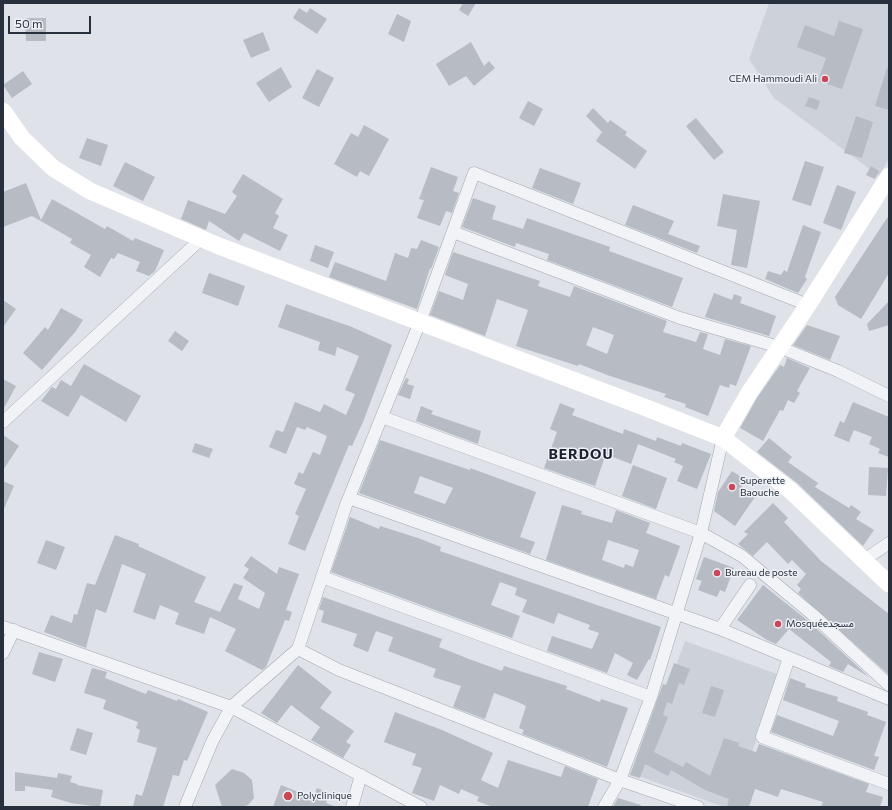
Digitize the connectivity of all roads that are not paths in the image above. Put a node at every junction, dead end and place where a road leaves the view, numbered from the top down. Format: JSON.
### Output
{"nodes":[{"id":1,"x":3,"y":111,"type":"edge"},
{"id":2,"x":889,"y":176,"type":"edge"},
{"id":3,"x":453,"y":232,"type":"junction"},
{"id":4,"x":201,"y":239,"type":"junction"},
{"id":5,"x":808,"y":305,"type":"junction"},
{"id":6,"x":420,"y":322,"type":"junction"},
{"id":7,"x":779,"y":347,"type":"junction"},
{"id":8,"x":889,"y":396,"type":"edge"},
{"id":9,"x":382,"y":417,"type":"junction"},
{"id":10,"x":3,"y":422,"type":"edge"},
{"id":11,"x":723,"y":438,"type":"junction"},
{"id":12,"x":349,"y":498,"type":"junction"},
{"id":13,"x":701,"y":533,"type":"junction"},
{"id":14,"x":889,"y":543,"type":"edge"},
{"id":15,"x":864,"y":560,"type":"junction"},
{"id":16,"x":322,"y":577,"type":"junction"},
{"id":17,"x":889,"y":584,"type":"edge"},
{"id":18,"x":750,"y":585,"type":"dead end"},
{"id":19,"x":677,"y":614,"type":"junction"},
{"id":20,"x":8,"y":628,"type":"edge"},
{"id":21,"x":720,"y":629,"type":"junction"},
{"id":22,"x":298,"y":649,"type":"junction"},
{"id":23,"x":3,"y":653,"type":"edge"},
{"id":24,"x":789,"y":658,"type":"junction"},
{"id":25,"x":889,"y":685,"type":"edge"},
{"id":26,"x":651,"y":697,"type":"junction"},
{"id":27,"x":889,"y":699,"type":"edge"},
{"id":28,"x":231,"y":707,"type":"junction"},
{"id":29,"x":361,"y":775,"type":"junction"},
{"id":30,"x":620,"y":780,"type":"junction"},
{"id":31,"x":889,"y":784,"type":"edge"},
{"id":32,"x":185,"y":807,"type":"edge"},
{"id":33,"x":352,"y":807,"type":"edge"},
{"id":34,"x":421,"y":807,"type":"edge"},
{"id":35,"x":604,"y":807,"type":"edge"},
{"id":36,"x":698,"y":807,"type":"edge"}],
"edges":[{"from":1,"to":4,"type":"main road"},
{"from":2,"to":5,"type":"main road"},
{"from":3,"to":5,"type":"street"},
{"from":3,"to":6,"type":"street"},
{"from":3,"to":7,"type":"street"},
{"from":4,"to":6,"type":"main road"},
{"from":4,"to":10,"type":"street"},
{"from":5,"to":7,"type":"main road"},
{"from":6,"to":9,"type":"street"},
{"from":6,"to":11,"type":"main road"},
{"from":7,"to":8,"type":"street"},
{"from":7,"to":11,"type":"main road"},
{"from":9,"to":12,"type":"street"},
{"from":9,"to":13,"type":"street"},
{"from":11,"to":13,"type":"street"},
{"from":11,"to":15,"type":"main road"},
{"from":12,"to":16,"type":"street"},
{"from":12,"to":19,"type":"street"},
{"from":13,"to":19,"type":"street"},
{"from":13,"to":25,"type":"street"},
{"from":14,"to":15,"type":"street"},
{"from":15,"to":17,"type":"main road"},
{"from":16,"to":22,"type":"street"},
{"from":16,"to":26,"type":"street"},
{"from":18,"to":21,"type":"street"},
{"from":19,"to":21,"type":"street"},
{"from":19,"to":26,"type":"street"},
{"from":20,"to":23,"type":"street"},
{"from":20,"to":28,"type":"street"},
{"from":21,"to":24,"type":"street"},
{"from":22,"to":28,"type":"street"},
{"from":22,"to":30,"type":"street"},
{"from":24,"to":27,"type":"street"},
{"from":24,"to":31,"type":"street"},
{"from":26,"to":30,"type":"street"},
{"from":28,"to":29,"type":"street"},
{"from":28,"to":32,"type":"street"},
{"from":29,"to":33,"type":"street"},
{"from":29,"to":34,"type":"street"},
{"from":30,"to":35,"type":"street"},
{"from":30,"to":36,"type":"street"}]}
